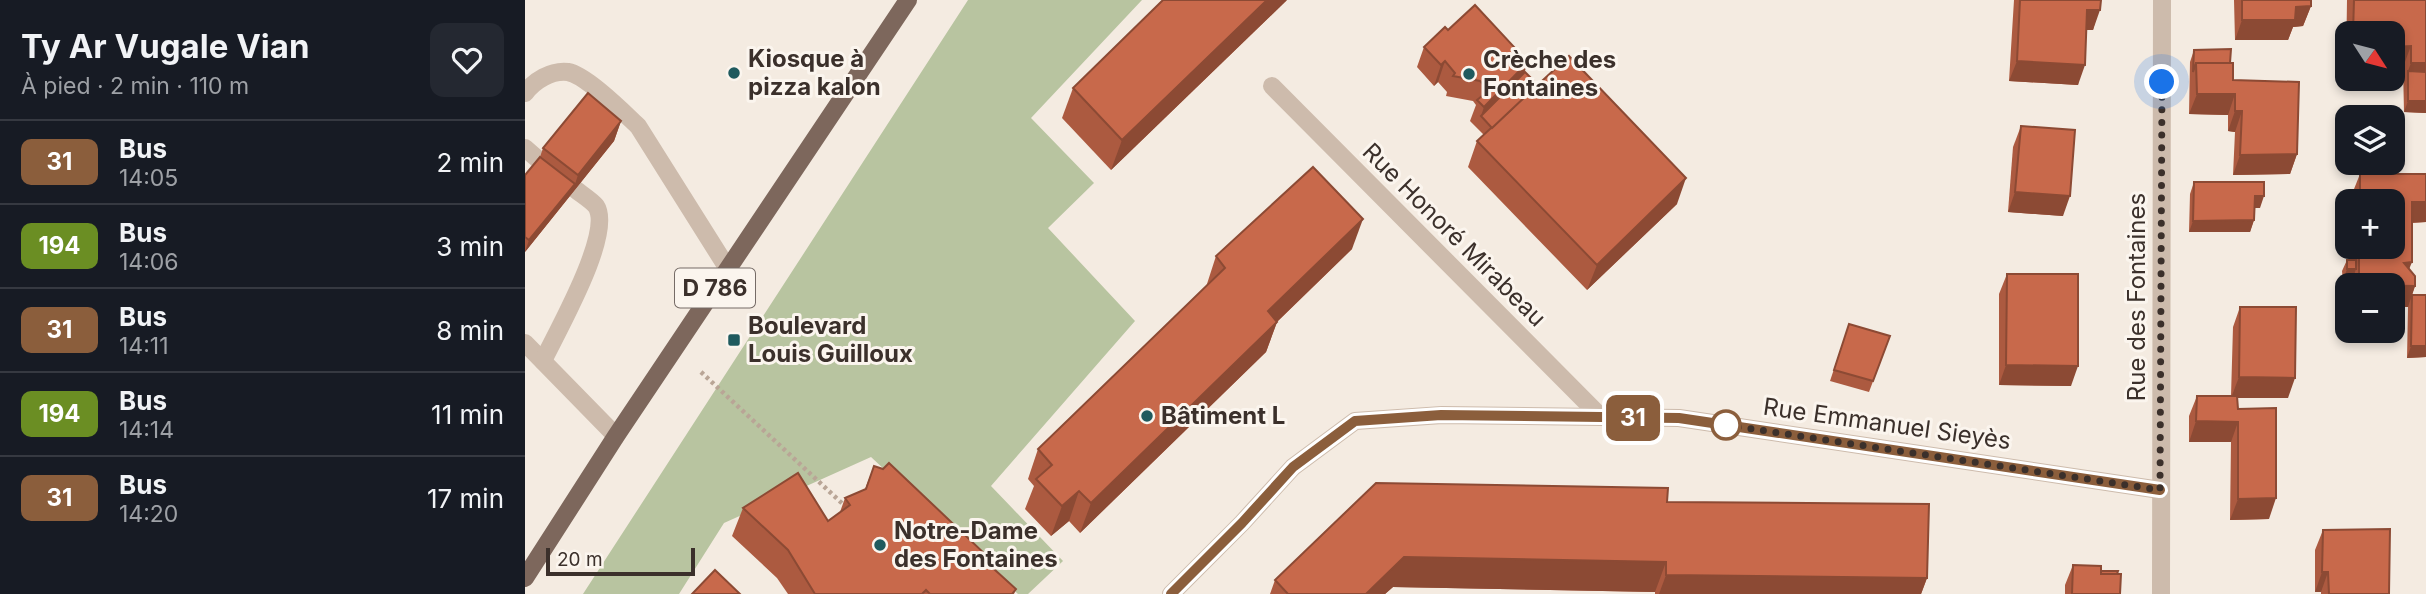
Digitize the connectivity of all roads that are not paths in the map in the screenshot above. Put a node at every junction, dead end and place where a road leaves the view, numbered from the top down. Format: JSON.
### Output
{"nodes":[{"id":1,"x":908,"y":0,"type":"edge"},
{"id":2,"x":2162,"y":0,"type":"edge"},
{"id":3,"x":1272,"y":86,"type":"dead end"},
{"id":4,"x":525,"y":93,"type":"edge"},
{"id":5,"x":525,"y":148,"type":"edge"},
{"id":6,"x":541,"y":162,"type":"edge"},
{"id":7,"x":575,"y":189,"type":"edge"},
{"id":8,"x":728,"y":269,"type":"junction"},
{"id":9,"x":525,"y":342,"type":"edge"},
{"id":10,"x":543,"y":361,"type":"junction"},
{"id":11,"x":1601,"y":417,"type":"junction"},
{"id":12,"x":616,"y":436,"type":"junction"},
{"id":13,"x":2160,"y":490,"type":"junction"},
{"id":14,"x":525,"y":578,"type":"edge"},
{"id":15,"x":1171,"y":594,"type":"edge"},
{"id":16,"x":2161,"y":594,"type":"edge"}],
"edges":[{"from":1,"to":8,"type":"main road","number":"D 786"},
{"from":2,"to":13,"type":"street","name":"Rue des Fontaines"},
{"from":3,"to":11,"type":"street","name":"Rue Honoré Mirabeau"},
{"from":4,"to":8,"type":"street"},
{"from":5,"to":6,"type":"street"},
{"from":7,"to":10,"type":"street"},
{"from":8,"to":12,"type":"main road","number":"D 786"},
{"from":9,"to":10,"type":"street"},
{"from":10,"to":12,"type":"street"},
{"from":11,"to":13,"type":"street","name":"Rue Emmanuel Sieyès"},
{"from":11,"to":15,"type":"street","name":"Rue Emmanuel Sieyès"},
{"from":12,"to":14,"type":"main road","number":"D 786"},
{"from":13,"to":16,"type":"street","name":"Rue des Fontaines"}]}
